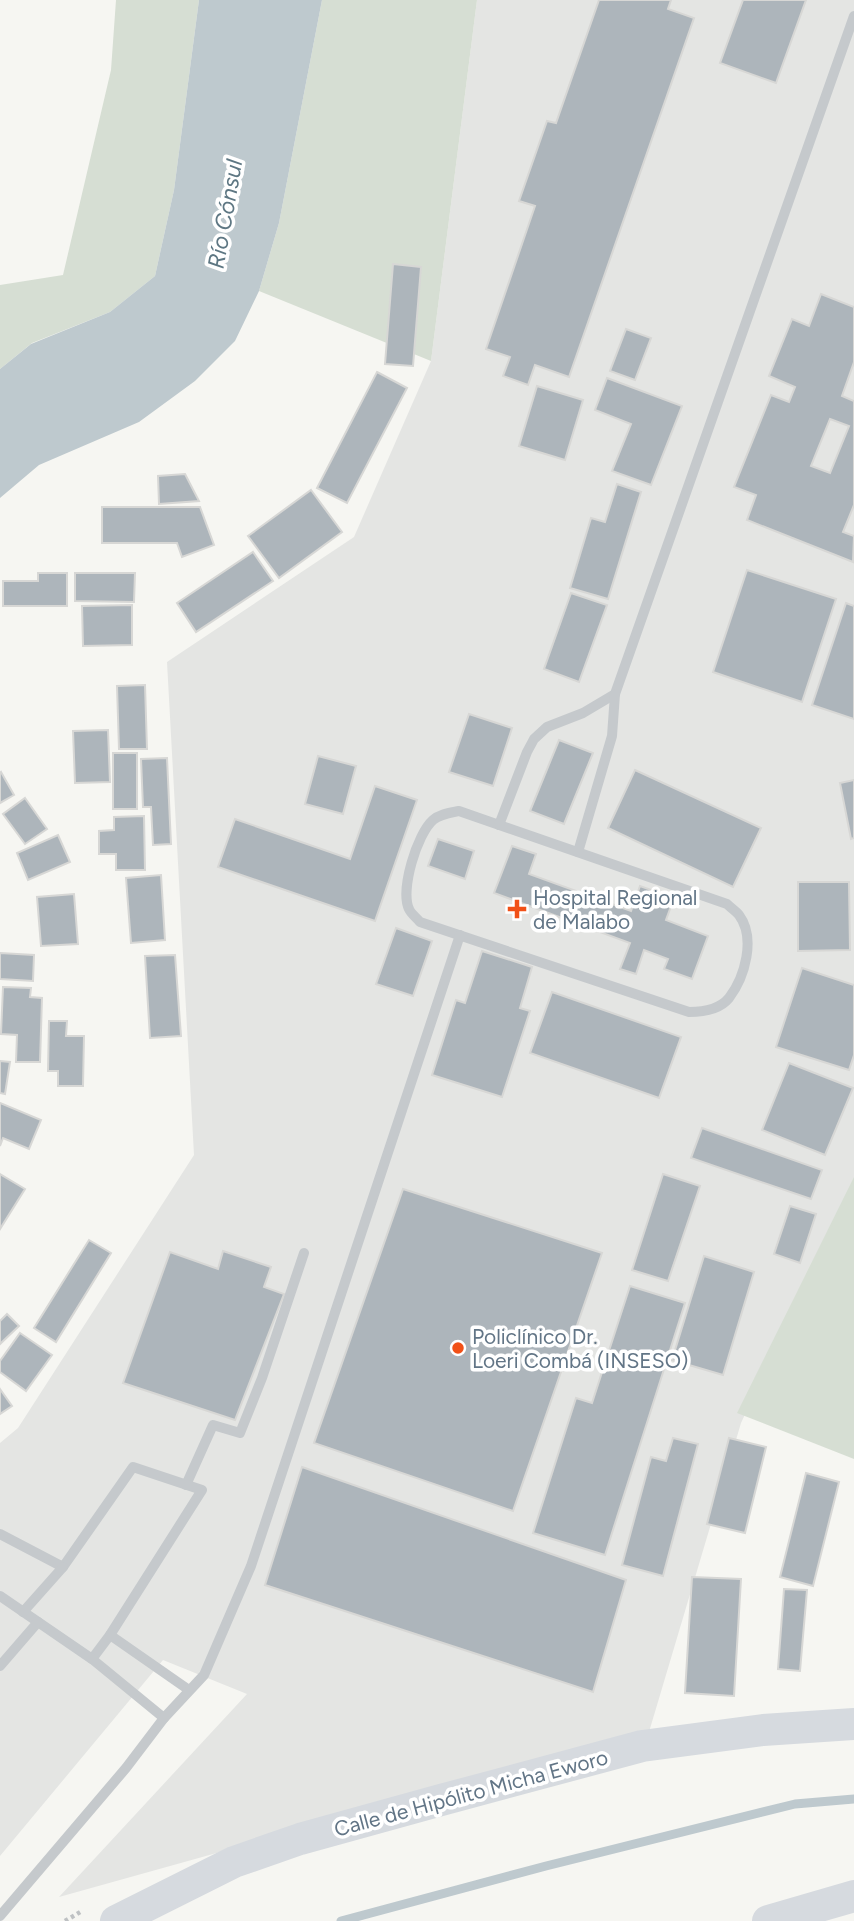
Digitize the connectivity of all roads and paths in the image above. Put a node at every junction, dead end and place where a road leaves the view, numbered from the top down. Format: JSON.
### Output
{"nodes":[{"id":1,"x":854,"y":16,"type":"edge"},
{"id":2,"x":615,"y":694,"type":"junction"},
{"id":3,"x":499,"y":825,"type":"junction"},
{"id":4,"x":578,"y":852,"type":"junction"},
{"id":5,"x":460,"y":935,"type":"junction"},
{"id":6,"x":304,"y":1252,"type":"dead end"},
{"id":7,"x":186,"y":1485,"type":"junction"},
{"id":8,"x":0,"y":1534,"type":"edge"},
{"id":9,"x":63,"y":1567,"type":"junction"},
{"id":10,"x":0,"y":1596,"type":"edge"},
{"id":11,"x":23,"y":1612,"type":"junction"},
{"id":12,"x":38,"y":1622,"type":"junction"},
{"id":13,"x":110,"y":1635,"type":"junction"},
{"id":14,"x":92,"y":1659,"type":"junction"},
{"id":15,"x":0,"y":1666,"type":"edge"},
{"id":16,"x":189,"y":1690,"type":"junction"},
{"id":17,"x":164,"y":1718,"type":"junction"},
{"id":18,"x":848,"y":1725,"type":"edge"},
{"id":19,"x":854,"y":1896,"type":"edge"},
{"id":20,"x":82,"y":1910,"type":"dead end"},
{"id":21,"x":0,"y":1916,"type":"edge"},
{"id":22,"x":65,"y":1921,"type":"edge"},
{"id":23,"x":116,"y":1921,"type":"edge"},
{"id":24,"x":768,"y":1921,"type":"edge"}],
"edges":[{"from":1,"to":2,"type":"lane"},
{"from":2,"to":3,"type":"lane"},
{"from":2,"to":4,"type":"lane"},
{"from":3,"to":4,"type":"lane"},
{"from":3,"to":5,"type":"lane"},
{"from":4,"to":5,"type":"lane"},
{"from":5,"to":16,"type":"lane"},
{"from":6,"to":7,"type":"lane"},
{"from":7,"to":9,"type":"lane"},
{"from":7,"to":13,"type":"lane"},
{"from":8,"to":9,"type":"lane"},
{"from":9,"to":11,"type":"lane"},
{"from":10,"to":11,"type":"lane"},
{"from":11,"to":12,"type":"lane"},
{"from":12,"to":14,"type":"lane"},
{"from":12,"to":15,"type":"lane"},
{"from":13,"to":14,"type":"lane"},
{"from":13,"to":16,"type":"lane"},
{"from":14,"to":17,"type":"lane"},
{"from":16,"to":17,"type":"lane"},
{"from":17,"to":21,"type":"lane"},
{"from":18,"to":23,"type":"main road","name":"Calle de Hipólito Micha Eworo"},
{"from":19,"to":24,"type":"main road"},
{"from":20,"to":22,"type":"path"}]}
